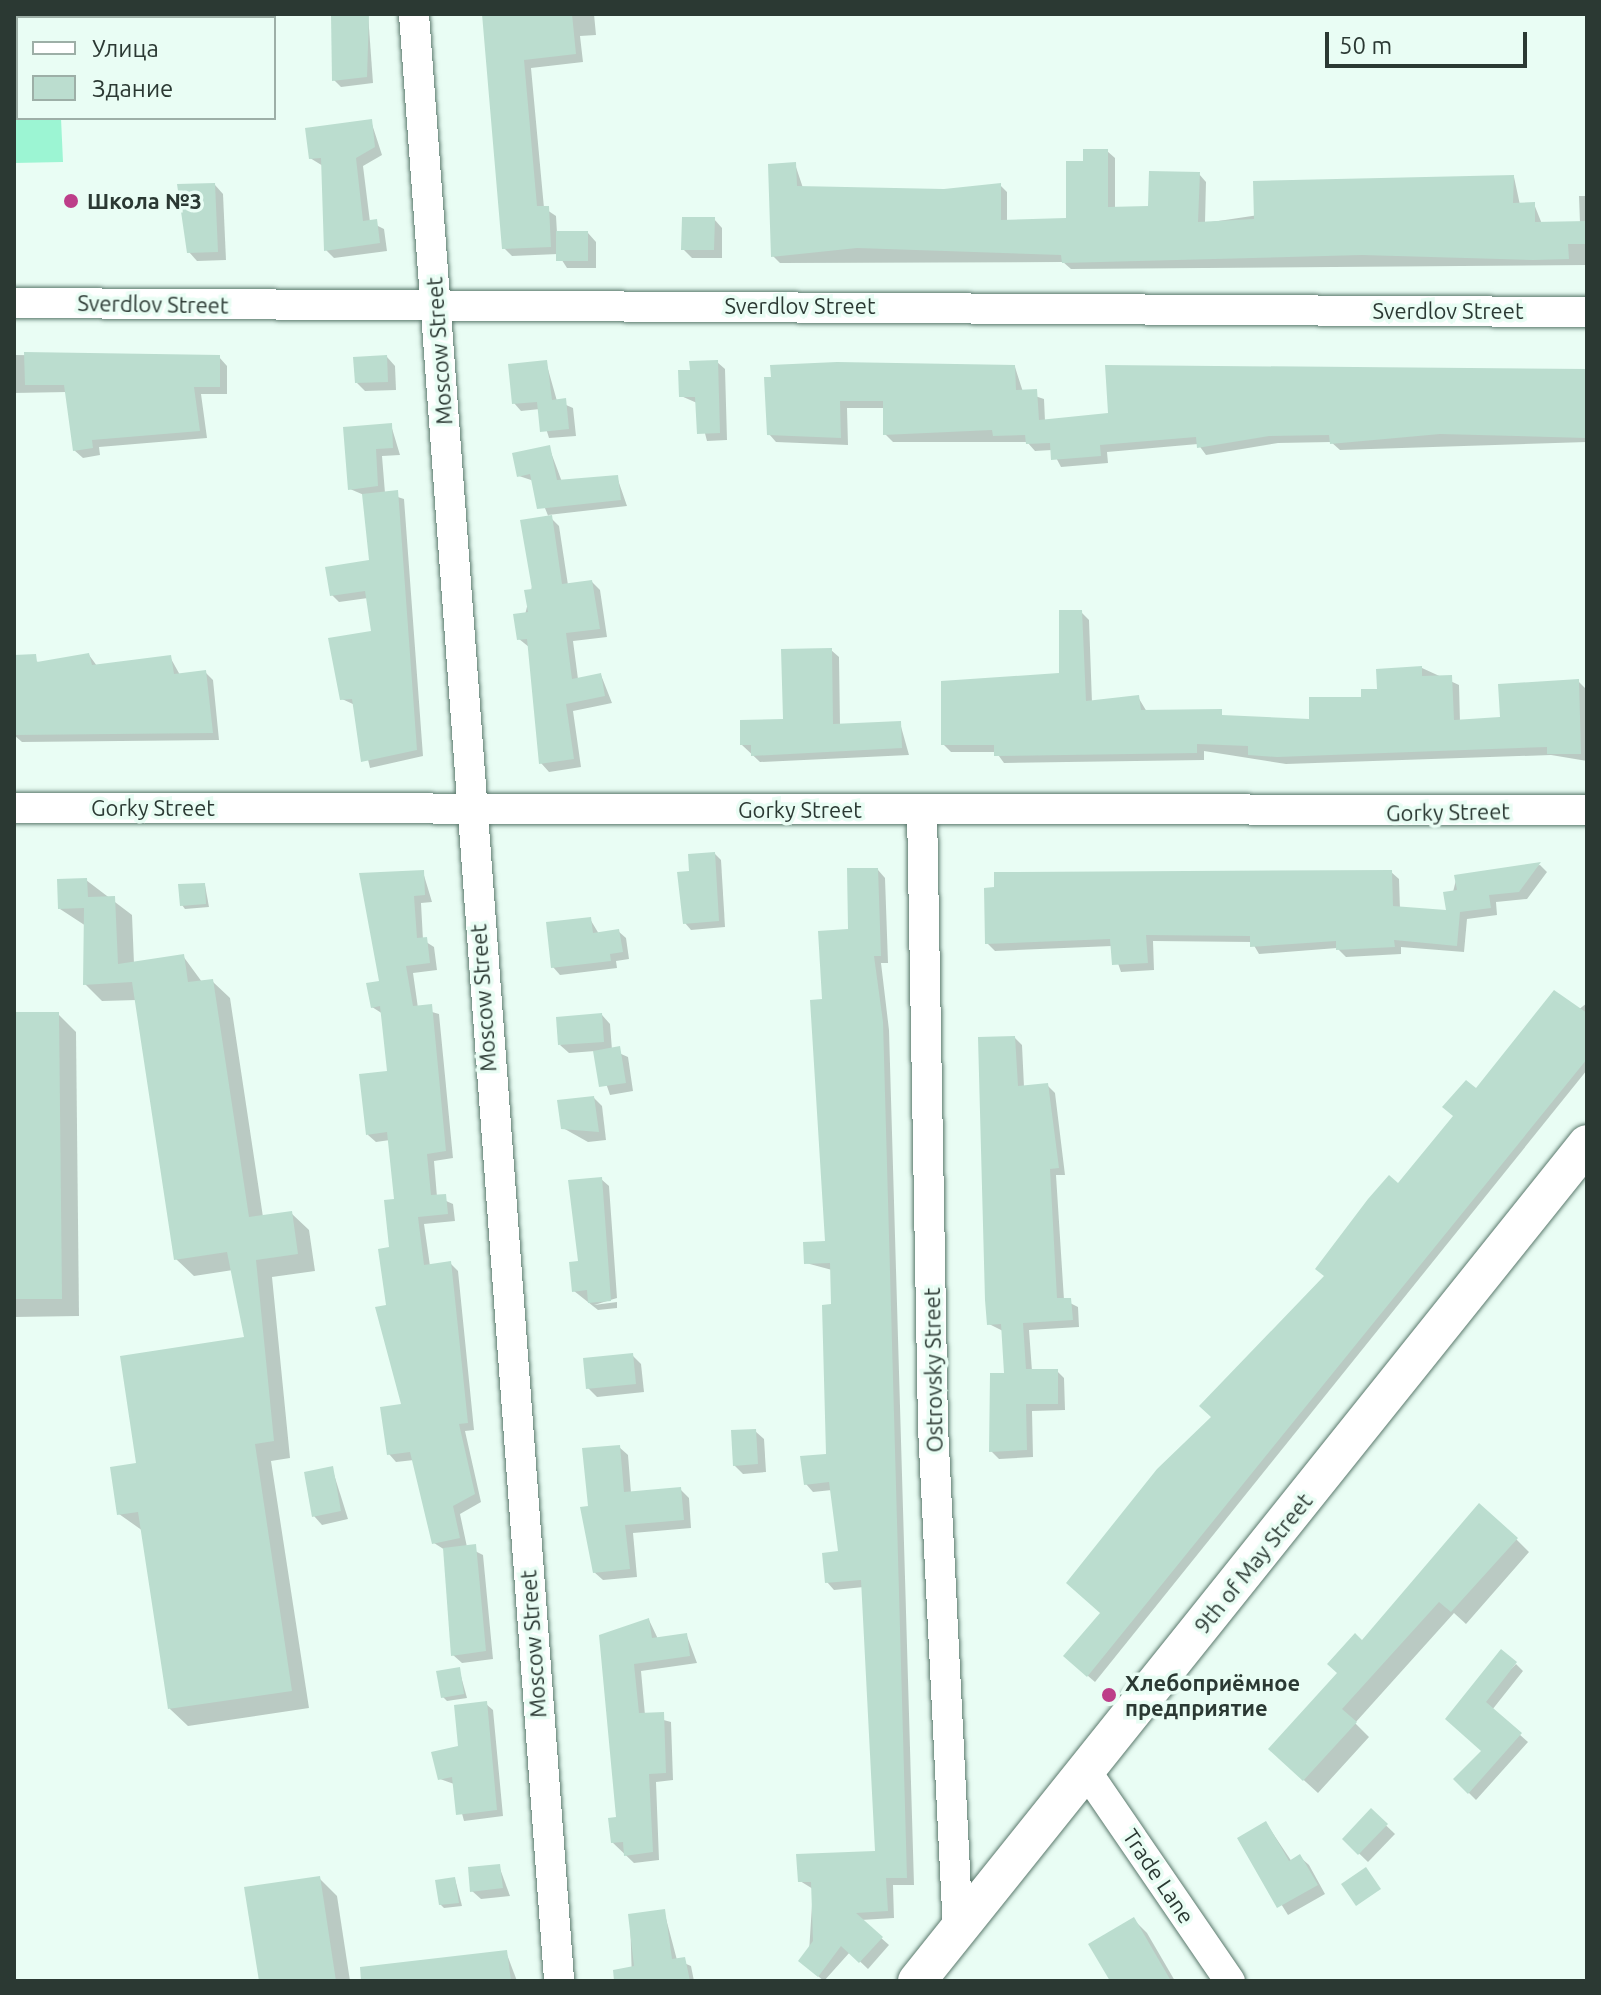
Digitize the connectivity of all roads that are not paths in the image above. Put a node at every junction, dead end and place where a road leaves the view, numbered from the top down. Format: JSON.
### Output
{"nodes":[{"id":1,"x":414,"y":14,"type":"edge"},
{"id":2,"x":14,"y":303,"type":"edge"},
{"id":3,"x":437,"y":307,"type":"junction"},
{"id":4,"x":1587,"y":312,"type":"edge"},
{"id":5,"x":14,"y":808,"type":"edge"},
{"id":6,"x":922,"y":809,"type":"junction"},
{"id":7,"x":1587,"y":810,"type":"edge"},
{"id":8,"x":469,"y":812,"type":"junction"},
{"id":9,"x":1587,"y":1144,"type":"edge"},
{"id":10,"x":1086,"y":1771,"type":"junction"},
{"id":11,"x":958,"y":1931,"type":"junction"},
{"id":12,"x":559,"y":1981,"type":"edge"},
{"id":13,"x":917,"y":1981,"type":"edge"},
{"id":14,"x":1230,"y":1981,"type":"edge"}],
"edges":[{"from":1,"to":3,"type":"street","name":"Moscow Street"},
{"from":2,"to":3,"type":"street","name":"Sverdlov Street"},
{"from":3,"to":4,"type":"street","name":"Sverdlov Street"},
{"from":3,"to":8,"type":"street","name":"Moscow Street"},
{"from":5,"to":8,"type":"street","name":"Gorky Street"},
{"from":6,"to":7,"type":"street","name":"Gorky Street"},
{"from":6,"to":8,"type":"street","name":"Gorky Street"},
{"from":6,"to":11,"type":"street","name":"Ostrovsky Street"},
{"from":8,"to":12,"type":"street","name":"Moscow Street"},
{"from":9,"to":10,"type":"street","name":"9th of May Street"},
{"from":10,"to":11,"type":"street","name":"9th of May Street"},
{"from":10,"to":14,"type":"street","name":"Trade Lane"},
{"from":11,"to":13,"type":"street","name":"9th of May Street"}]}
